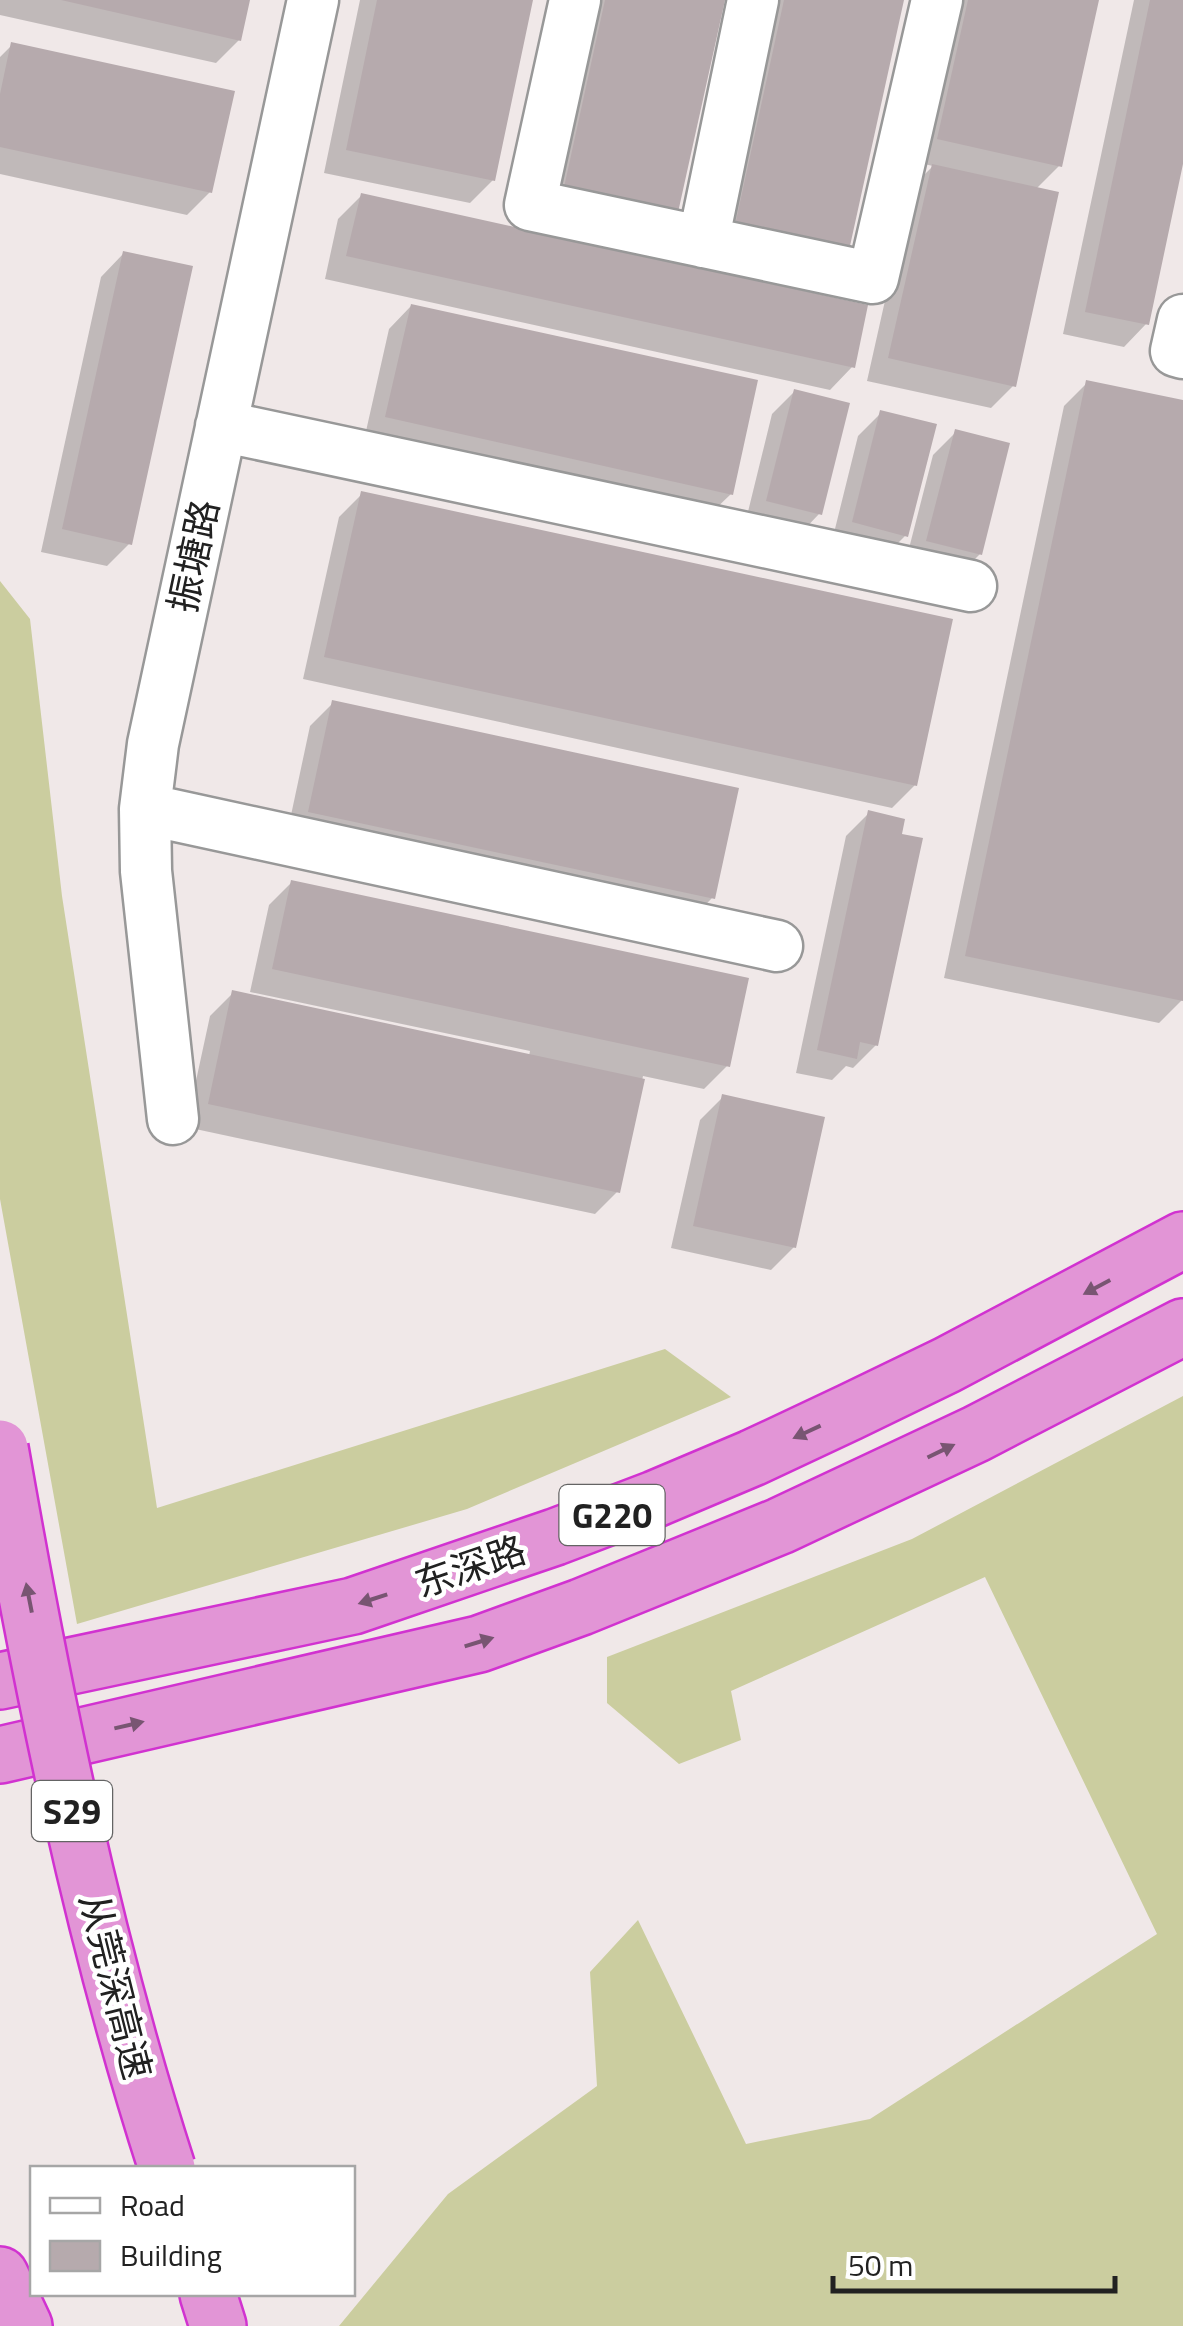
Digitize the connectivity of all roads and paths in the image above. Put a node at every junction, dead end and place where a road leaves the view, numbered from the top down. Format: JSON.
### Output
{"nodes":[{"id":1,"x":312,"y":0,"type":"edge"},
{"id":2,"x":575,"y":0,"type":"edge"},
{"id":3,"x":754,"y":0,"type":"edge"},
{"id":4,"x":937,"y":0,"type":"edge"},
{"id":5,"x":703,"y":242,"type":"junction"},
{"id":6,"x":1183,"y":320,"type":"edge"},
{"id":7,"x":1183,"y":353,"type":"edge"},
{"id":8,"x":221,"y":426,"type":"junction"},
{"id":9,"x":971,"y":586,"type":"dead end"},
{"id":10,"x":145,"y":809,"type":"junction"},
{"id":11,"x":777,"y":946,"type":"dead end"},
{"id":12,"x":174,"y":1119,"type":"dead end"},
{"id":13,"x":1183,"y":1240,"type":"edge"},
{"id":14,"x":1183,"y":1327,"type":"edge"},
{"id":15,"x":0,"y":1448,"type":"edge"},
{"id":16,"x":0,"y":1681,"type":"edge"},
{"id":17,"x":0,"y":1754,"type":"edge"},
{"id":18,"x":166,"y":2166,"type":"edge"},
{"id":19,"x":0,"y":2275,"type":"edge"},
{"id":20,"x":209,"y":2296,"type":"edge"},
{"id":21,"x":24,"y":2326,"type":"edge"},
{"id":22,"x":218,"y":2326,"type":"edge"}],
"edges":[{"from":1,"to":8,"type":"street","name":"振塘路"},
{"from":2,"to":5,"type":"street"},
{"from":3,"to":5,"type":"street"},
{"from":4,"to":5,"type":"street"},
{"from":6,"to":7,"type":"street"},
{"from":8,"to":9,"type":"street"},
{"from":8,"to":10,"type":"street","name":"振塘路"},
{"from":10,"to":11,"type":"street"},
{"from":10,"to":12,"type":"street","name":"振塘路"},
{"from":13,"to":16,"type":"highway","name":"东深路","number":"G220","one_way":true},
{"from":17,"to":14,"type":"highway","name":"东深路","number":"G220","one_way":true},
{"from":18,"to":15,"type":"highway","name":"从莞深高速","number":"S29","one_way":true,"bridge":true},
{"from":19,"to":21,"type":"highway"},
{"from":20,"to":22,"type":"highway"}]}
